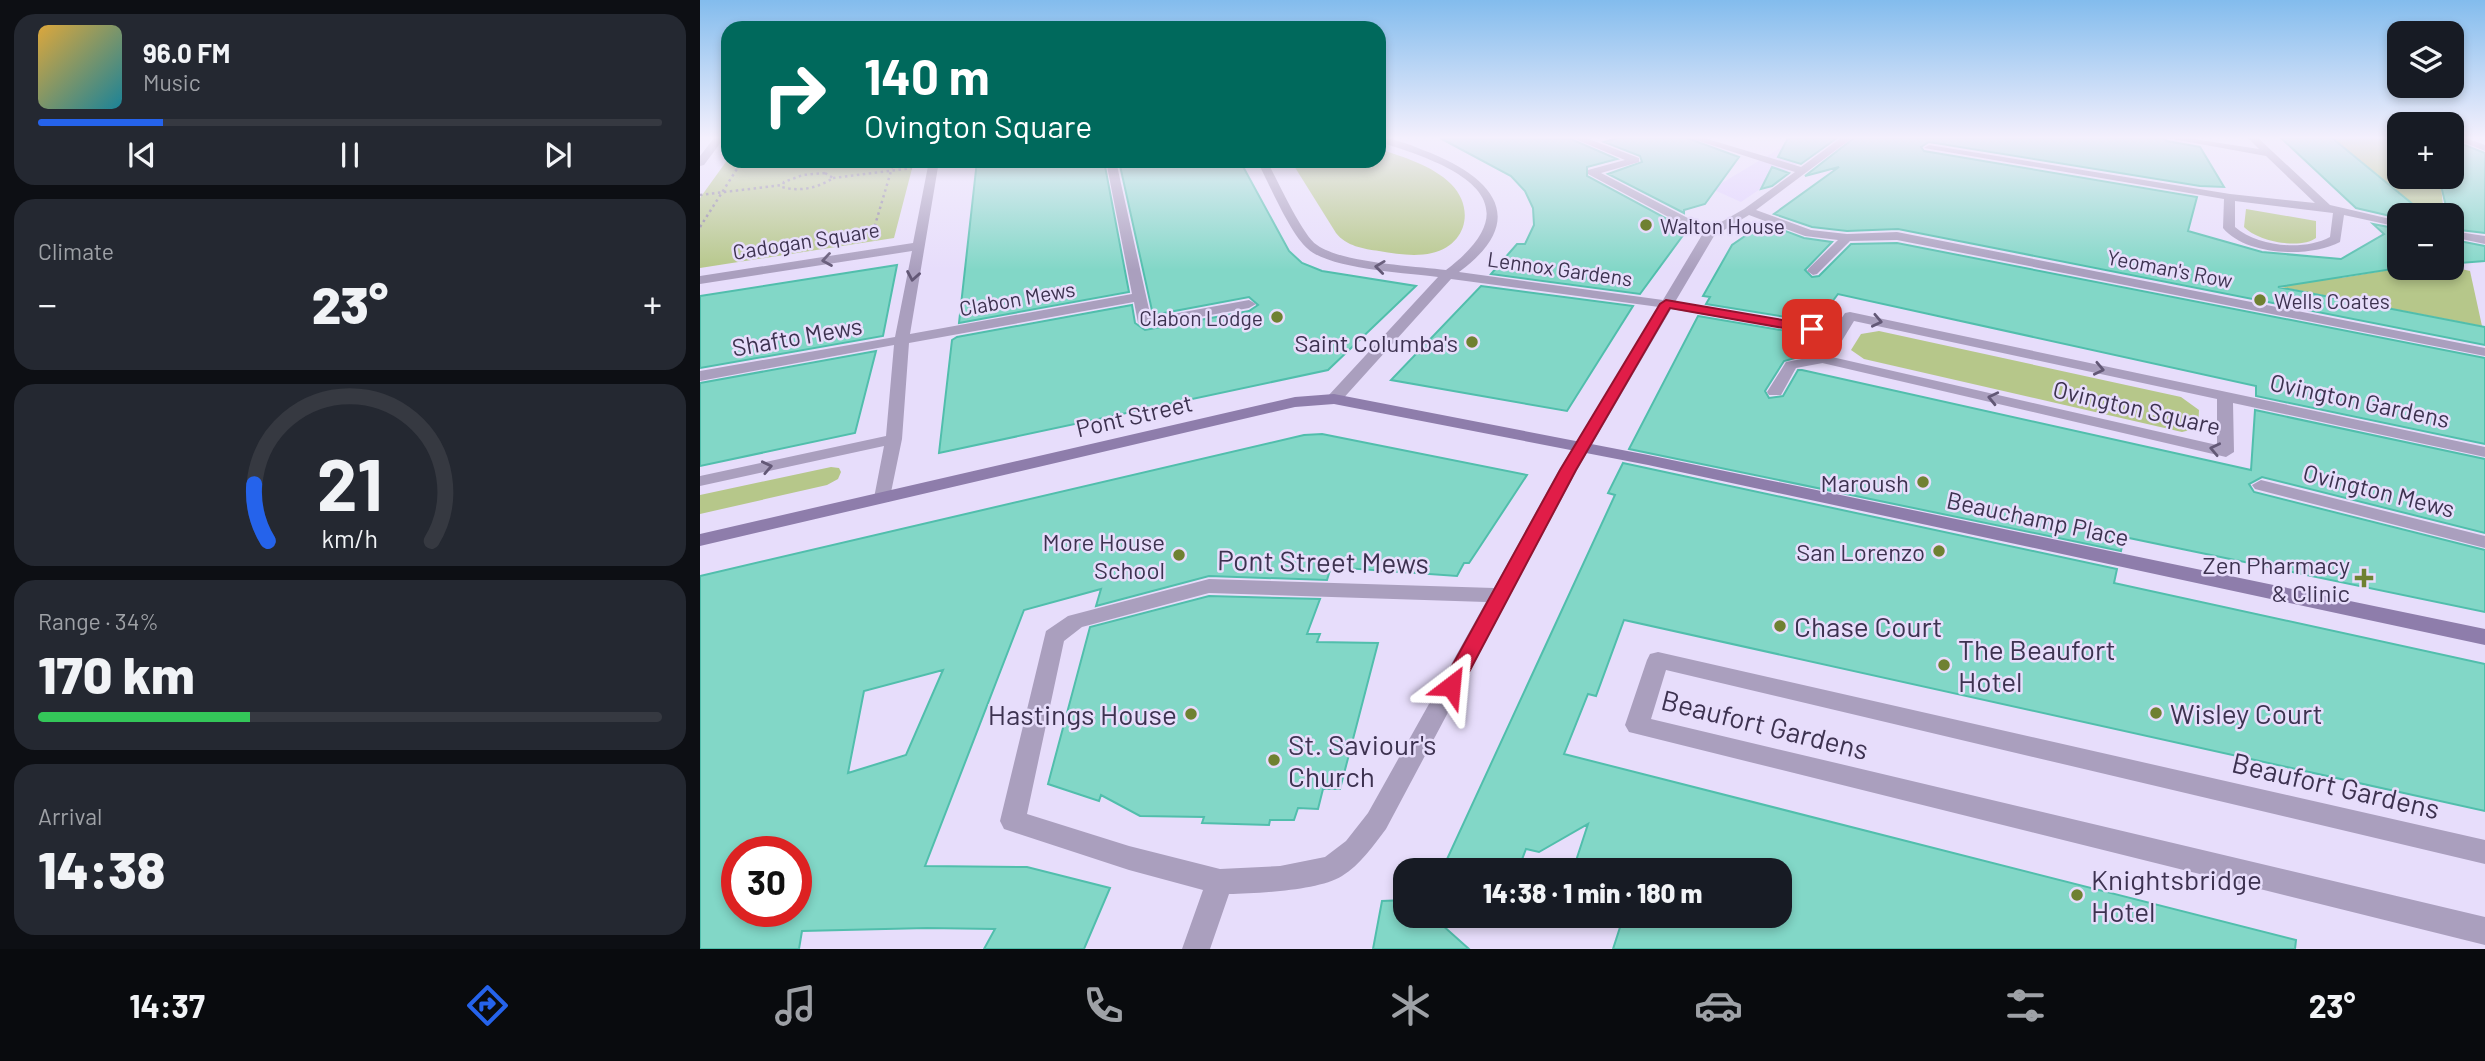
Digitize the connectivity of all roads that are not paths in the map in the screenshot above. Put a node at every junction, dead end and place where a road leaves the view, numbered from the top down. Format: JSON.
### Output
{"nodes":[{"id":1,"x":930,"y":182,"type":"edge"},
{"id":2,"x":1115,"y":182,"type":"edge"},
{"id":3,"x":1274,"y":182,"type":"edge"},
{"id":4,"x":1476,"y":182,"type":"edge"},
{"id":5,"x":1611,"y":182,"type":"edge"},
{"id":6,"x":1788,"y":182,"type":"edge"},
{"id":7,"x":2140,"y":182,"type":"edge"},
{"id":8,"x":2299,"y":182,"type":"edge"},
{"id":9,"x":2230,"y":197,"type":"junction"},
{"id":10,"x":2326,"y":208,"type":"junction"},
{"id":11,"x":1748,"y":211,"type":"junction"},
{"id":12,"x":2339,"y":212,"type":"junction"},
{"id":13,"x":2387,"y":222,"type":"edge"},
{"id":14,"x":1709,"y":234,"type":"junction"},
{"id":15,"x":2464,"y":236,"type":"edge"},
{"id":16,"x":1847,"y":238,"type":"junction"},
{"id":17,"x":2485,"y":240,"type":"edge"},
{"id":18,"x":918,"y":246,"type":"junction"},
{"id":19,"x":1813,"y":271,"type":"dead end"},
{"id":20,"x":1448,"y":274,"type":"junction"},
{"id":21,"x":700,"y":279,"type":"edge"},
{"id":22,"x":1139,"y":297,"type":"junction"},
{"id":23,"x":1250,"y":304,"type":"dead end"},
{"id":24,"x":1666,"y":304,"type":"junction"},
{"id":25,"x":1839,"y":333,"type":"junction"},
{"id":26,"x":902,"y":339,"type":"junction"},
{"id":27,"x":2485,"y":352,"type":"edge"},
{"id":28,"x":1824,"y":359,"type":"junction"},
{"id":29,"x":700,"y":376,"type":"edge"},
{"id":30,"x":1775,"y":392,"type":"dead end"},
{"id":31,"x":2225,"y":395,"type":"junction"},
{"id":32,"x":1334,"y":399,"type":"junction"},
{"id":33,"x":894,"y":439,"type":"junction"},
{"id":34,"x":1581,"y":447,"type":"junction"},
{"id":35,"x":2485,"y":452,"type":"edge"},
{"id":36,"x":700,"y":481,"type":"edge"},
{"id":37,"x":2261,"y":485,"type":"dead end"},
{"id":38,"x":883,"y":498,"type":"junction"},
{"id":39,"x":700,"y":540,"type":"edge"},
{"id":40,"x":2485,"y":542,"type":"edge"},
{"id":41,"x":1500,"y":595,"type":"junction"},
{"id":42,"x":2485,"y":637,"type":"edge"},
{"id":43,"x":2485,"y":852,"type":"edge"},
{"id":44,"x":1220,"y":882,"type":"junction"},
{"id":45,"x":2485,"y":931,"type":"edge"},
{"id":46,"x":1196,"y":949,"type":"edge"}],
"edges":[{"from":1,"to":18,"type":"street"},
{"from":2,"to":22,"type":"street"},
{"from":20,"to":3,"type":"street","name":"Lennox Gardens","one_way":true},
{"from":4,"to":20,"type":"street","name":"Lennox Gardens"},
{"from":5,"to":14,"type":"street"},
{"from":6,"to":11,"type":"street"},
{"from":7,"to":9,"type":"street"},
{"from":8,"to":10,"type":"street"},
{"from":9,"to":10,"type":"street"},
{"from":9,"to":12,"type":"street"},
{"from":10,"to":12,"type":"street"},
{"from":11,"to":14,"type":"street"},
{"from":11,"to":16,"type":"street","name":"Yeoman's Row"},
{"from":12,"to":13,"type":"street"},
{"from":14,"to":24,"type":"street"},
{"from":15,"to":17,"type":"street"},
{"from":16,"to":19,"type":"street"},
{"from":16,"to":27,"type":"street","name":"Yeoman's Row"},
{"from":18,"to":21,"type":"street","name":"Cadogan Square","one_way":true},
{"from":18,"to":26,"type":"street","one_way":true},
{"from":20,"to":24,"type":"street","name":"Lennox Gardens"},
{"from":20,"to":32,"type":"street","name":"Lennox Gardens"},
{"from":22,"to":23,"type":"street"},
{"from":22,"to":26,"type":"street","name":"Clabon Mews"},
{"from":24,"to":25,"type":"street"},
{"from":24,"to":34,"type":"street"},
{"from":25,"to":28,"type":"street"},
{"from":25,"to":31,"type":"street","name":"Ovington Square","one_way":true},
{"from":26,"to":29,"type":"street","name":"Shafto Mews"},
{"from":26,"to":33,"type":"street"},
{"from":28,"to":30,"type":"street"},
{"from":31,"to":28,"type":"street","name":"Ovington Square","one_way":true},
{"from":31,"to":35,"type":"street","name":"Ovington Gardens"},
{"from":32,"to":34,"type":"main road","name":"Pont Street"},
{"from":32,"to":38,"type":"main road","name":"Pont Street"},
{"from":36,"to":33,"type":"street","one_way":true},
{"from":33,"to":38,"type":"street"},
{"from":34,"to":41,"type":"street"},
{"from":34,"to":42,"type":"main road","name":"Beauchamp Place"},
{"from":37,"to":40,"type":"street","name":"Ovington Mews"},
{"from":38,"to":39,"type":"main road","name":"Pont Street"},
{"from":41,"to":44,"type":"street"},
{"from":41,"to":44,"type":"street","name":"Pont Street Mews"},
{"from":43,"to":45,"type":"street","name":"Beaufort Gardens"},
{"from":44,"to":46,"type":"street"}]}
